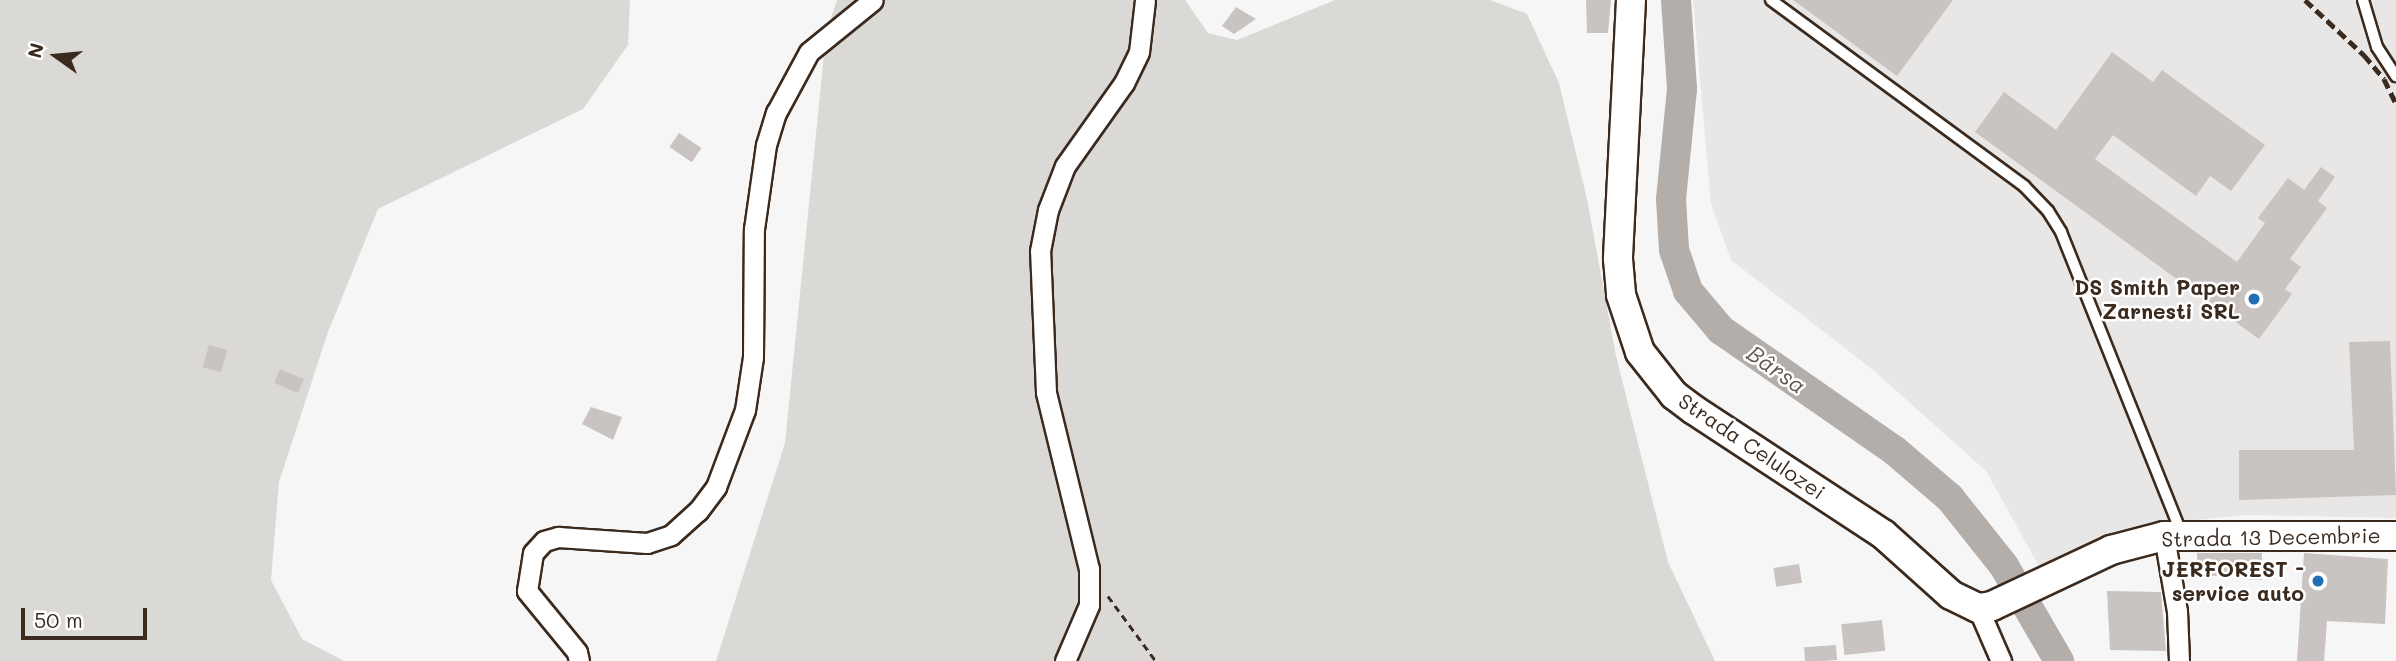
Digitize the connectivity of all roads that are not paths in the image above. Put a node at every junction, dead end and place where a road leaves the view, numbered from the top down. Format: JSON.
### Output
{"nodes":[{"id":1,"x":873,"y":0,"type":"edge"},
{"id":2,"x":1145,"y":0,"type":"edge"},
{"id":3,"x":1631,"y":0,"type":"edge"},
{"id":4,"x":1771,"y":0,"type":"edge"},
{"id":5,"x":2363,"y":0,"type":"edge"},
{"id":6,"x":2396,"y":76,"type":"edge"},
{"id":7,"x":2173,"y":535,"type":"junction"},
{"id":8,"x":2396,"y":536,"type":"edge"},
{"id":9,"x":1985,"y":607,"type":"junction"},
{"id":10,"x":579,"y":661,"type":"edge"},
{"id":11,"x":1065,"y":661,"type":"edge"},
{"id":12,"x":2001,"y":661,"type":"edge"},
{"id":13,"x":2179,"y":661,"type":"edge"}],
"edges":[{"from":1,"to":10,"type":"street"},
{"from":2,"to":11,"type":"street"},
{"from":3,"to":9,"type":"street","name":"Strada Celulozei"},
{"from":4,"to":7,"type":"lane"},
{"from":5,"to":6,"type":"lane"},
{"from":7,"to":8,"type":"street","name":"Strada 13 Decembrie"},
{"from":7,"to":9,"type":"street","name":"Strada 13 Decembrie"},
{"from":7,"to":13,"type":"street"},
{"from":9,"to":12,"type":"street"}]}
